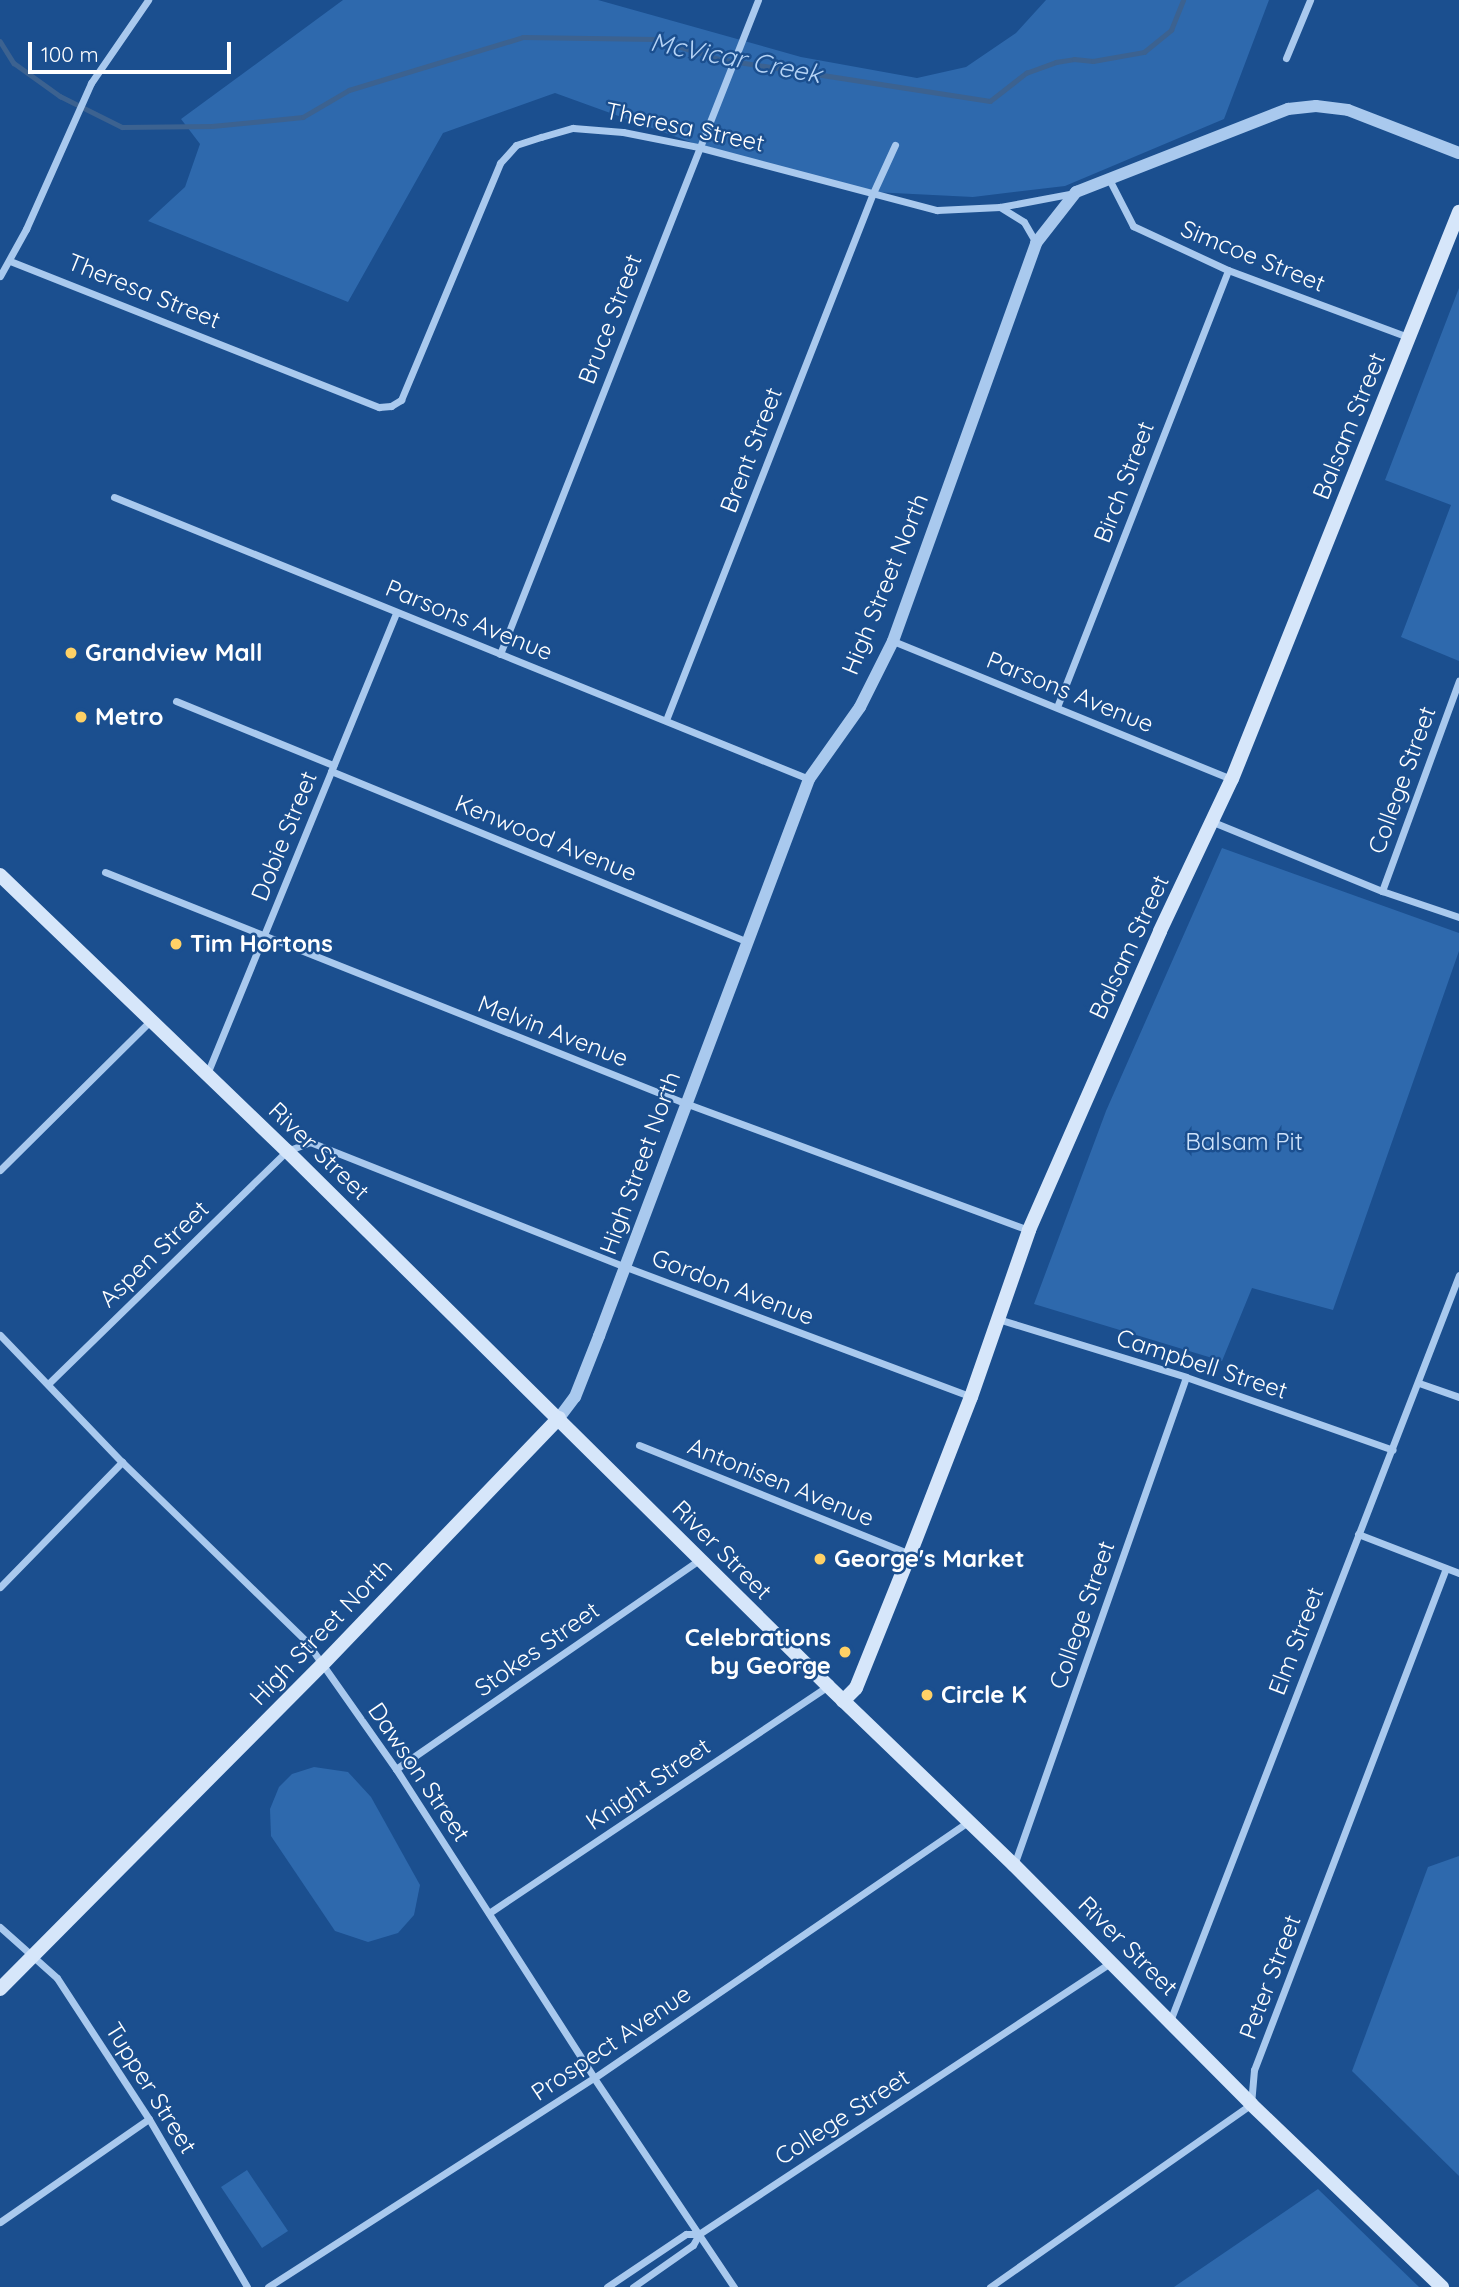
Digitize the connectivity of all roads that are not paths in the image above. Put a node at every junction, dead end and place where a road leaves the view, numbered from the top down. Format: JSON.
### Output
{"nodes":[{"id":1,"x":148,"y":0,"type":"edge"},
{"id":2,"x":758,"y":0,"type":"edge"},
{"id":3,"x":1310,"y":0,"type":"edge"},
{"id":4,"x":1286,"y":58,"type":"dead end"},
{"id":5,"x":895,"y":145,"type":"dead end"},
{"id":6,"x":698,"y":147,"type":"junction"},
{"id":7,"x":1459,"y":153,"type":"edge"},
{"id":8,"x":1109,"y":179,"type":"junction"},
{"id":9,"x":1076,"y":192,"type":"junction"},
{"id":10,"x":873,"y":193,"type":"junction"},
{"id":11,"x":1000,"y":207,"type":"junction"},
{"id":12,"x":1459,"y":212,"type":"edge"},
{"id":13,"x":1037,"y":243,"type":"junction"},
{"id":14,"x":10,"y":261,"type":"junction"},
{"id":15,"x":1228,"y":270,"type":"junction"},
{"id":16,"x":0,"y":276,"type":"edge"},
{"id":17,"x":1409,"y":338,"type":"junction"},
{"id":18,"x":114,"y":497,"type":"dead end"},
{"id":19,"x":396,"y":612,"type":"junction"},
{"id":20,"x":893,"y":640,"type":"junction"},
{"id":21,"x":500,"y":653,"type":"junction"},
{"id":22,"x":1459,"y":681,"type":"edge"},
{"id":23,"x":176,"y":701,"type":"dead end"},
{"id":24,"x":1057,"y":708,"type":"junction"},
{"id":25,"x":666,"y":720,"type":"junction"},
{"id":26,"x":332,"y":768,"type":"junction"},
{"id":27,"x":809,"y":779,"type":"junction"},
{"id":28,"x":1232,"y":779,"type":"junction"},
{"id":29,"x":1213,"y":822,"type":"junction"},
{"id":30,"x":105,"y":872,"type":"dead end"},
{"id":31,"x":0,"y":875,"type":"edge"},
{"id":32,"x":1382,"y":891,"type":"junction"},
{"id":33,"x":1459,"y":917,"type":"edge"},
{"id":34,"x":264,"y":938,"type":"junction"},
{"id":35,"x":748,"y":942,"type":"junction"},
{"id":36,"x":151,"y":1020,"type":"junction"},
{"id":37,"x":207,"y":1074,"type":"junction"},
{"id":38,"x":685,"y":1103,"type":"junction"},
{"id":39,"x":287,"y":1151,"type":"junction"},
{"id":40,"x":0,"y":1170,"type":"edge"},
{"id":41,"x":1030,"y":1230,"type":"junction"},
{"id":42,"x":626,"y":1267,"type":"junction"},
{"id":43,"x":1459,"y":1275,"type":"edge"},
{"id":44,"x":997,"y":1319,"type":"junction"},
{"id":45,"x":0,"y":1335,"type":"edge"},
{"id":46,"x":1186,"y":1377,"type":"junction"},
{"id":47,"x":1419,"y":1383,"type":"junction"},
{"id":48,"x":48,"y":1384,"type":"junction"},
{"id":49,"x":971,"y":1397,"type":"junction"},
{"id":50,"x":1459,"y":1397,"type":"edge"},
{"id":51,"x":559,"y":1418,"type":"junction"},
{"id":52,"x":639,"y":1445,"type":"dead end"},
{"id":53,"x":1393,"y":1450,"type":"junction"},
{"id":54,"x":122,"y":1462,"type":"junction"},
{"id":55,"x":1358,"y":1534,"type":"junction"},
{"id":56,"x":910,"y":1554,"type":"junction"},
{"id":57,"x":699,"y":1560,"type":"junction"},
{"id":58,"x":1446,"y":1568,"type":"junction"},
{"id":59,"x":1459,"y":1573,"type":"edge"},
{"id":60,"x":0,"y":1587,"type":"edge"},
{"id":61,"x":323,"y":1664,"type":"junction"},
{"id":62,"x":828,"y":1686,"type":"junction"},
{"id":63,"x":843,"y":1701,"type":"junction"},
{"id":64,"x":396,"y":1769,"type":"junction"},
{"id":65,"x":969,"y":1821,"type":"junction"},
{"id":66,"x":1014,"y":1865,"type":"junction"},
{"id":67,"x":489,"y":1913,"type":"junction"},
{"id":68,"x":0,"y":1927,"type":"edge"},
{"id":69,"x":31,"y":1956,"type":"junction"},
{"id":70,"x":1112,"y":1962,"type":"junction"},
{"id":71,"x":0,"y":1989,"type":"edge"},
{"id":72,"x":1170,"y":2021,"type":"junction"},
{"id":73,"x":594,"y":2078,"type":"junction"},
{"id":74,"x":1251,"y":2104,"type":"junction"},
{"id":75,"x":149,"y":2119,"type":"junction"},
{"id":76,"x":0,"y":2222,"type":"edge"},
{"id":77,"x":699,"y":2234,"type":"junction"},
{"id":78,"x":247,"y":2287,"type":"edge"},
{"id":79,"x":268,"y":2287,"type":"edge"},
{"id":80,"x":607,"y":2287,"type":"edge"},
{"id":81,"x":633,"y":2287,"type":"edge"},
{"id":82,"x":734,"y":2287,"type":"edge"},
{"id":83,"x":990,"y":2287,"type":"edge"},
{"id":84,"x":1442,"y":2287,"type":"edge"}],
"edges":[{"from":1,"to":14,"type":"street"},
{"from":2,"to":6,"type":"street","name":"Bruce Street"},
{"from":3,"to":4,"type":"street"},
{"from":5,"to":10,"type":"street","name":"Brent Street"},
{"from":6,"to":10,"type":"street","name":"Theresa Street"},
{"from":6,"to":14,"type":"street","name":"Theresa Street"},
{"from":6,"to":21,"type":"street","name":"Bruce Street"},
{"from":7,"to":8,"type":"street","name":"Theresa Street"},
{"from":8,"to":9,"type":"street","name":"Theresa Street"},
{"from":8,"to":15,"type":"street","name":"Simcoe Street"},
{"from":9,"to":11,"type":"street","name":"Theresa Street"},
{"from":9,"to":13,"type":"street","name":"High Street North"},
{"from":10,"to":11,"type":"street","name":"Theresa Street"},
{"from":10,"to":25,"type":"street","name":"Brent Street"},
{"from":11,"to":13,"type":"street"},
{"from":12,"to":17,"type":"main road","name":"Balsam Street"},
{"from":13,"to":20,"type":"street","name":"High Street North"},
{"from":14,"to":16,"type":"street"},
{"from":15,"to":17,"type":"street","name":"Simcoe Street"},
{"from":15,"to":24,"type":"street","name":"Birch Street"},
{"from":17,"to":28,"type":"main road","name":"Balsam Street"},
{"from":18,"to":19,"type":"street","name":"Parsons Avenue"},
{"from":19,"to":21,"type":"street","name":"Parsons Avenue"},
{"from":19,"to":26,"type":"street","name":"Dobie Street"},
{"from":20,"to":24,"type":"street","name":"Parsons Avenue"},
{"from":20,"to":27,"type":"street","name":"High Street North"},
{"from":21,"to":25,"type":"street","name":"Parsons Avenue"},
{"from":22,"to":32,"type":"street","name":"College Street"},
{"from":23,"to":26,"type":"street","name":"Kenwood Avenue"},
{"from":24,"to":28,"type":"street","name":"Parsons Avenue"},
{"from":25,"to":27,"type":"street","name":"Parsons Avenue"},
{"from":26,"to":34,"type":"street","name":"Dobie Street"},
{"from":26,"to":35,"type":"street","name":"Kenwood Avenue"},
{"from":27,"to":35,"type":"street","name":"High Street North"},
{"from":28,"to":29,"type":"main road","name":"Balsam Street"},
{"from":29,"to":32,"type":"street"},
{"from":29,"to":41,"type":"main road","name":"Balsam Street"},
{"from":30,"to":34,"type":"street","name":"Melvin Avenue"},
{"from":31,"to":36,"type":"main road","name":"River Street"},
{"from":32,"to":33,"type":"street"},
{"from":34,"to":37,"type":"street","name":"Dobie Street"},
{"from":34,"to":38,"type":"street","name":"Melvin Avenue"},
{"from":35,"to":38,"type":"street","name":"High Street North"},
{"from":36,"to":37,"type":"main road","name":"River Street"},
{"from":36,"to":40,"type":"street"},
{"from":37,"to":39,"type":"main road","name":"River Street"},
{"from":38,"to":41,"type":"street","name":"Melvin Avenue"},
{"from":38,"to":42,"type":"street","name":"High Street North"},
{"from":39,"to":42,"type":"street","name":"Gordon Avenue"},
{"from":39,"to":48,"type":"street","name":"Aspen Street"},
{"from":39,"to":51,"type":"main road","name":"River Street"},
{"from":41,"to":44,"type":"main road","name":"Balsam Street"},
{"from":42,"to":49,"type":"street","name":"Gordon Avenue"},
{"from":42,"to":51,"type":"street","name":"High Street North"},
{"from":43,"to":47,"type":"street","name":"Elm Street"},
{"from":44,"to":46,"type":"street","name":"Campbell Street"},
{"from":44,"to":49,"type":"main road","name":"Balsam Street"},
{"from":45,"to":48,"type":"street","name":"Dawson Street"},
{"from":46,"to":53,"type":"street","name":"Campbell Street"},
{"from":46,"to":66,"type":"street","name":"College Street"},
{"from":47,"to":50,"type":"street"},
{"from":47,"to":53,"type":"street","name":"Elm Street"},
{"from":48,"to":54,"type":"street","name":"Dawson Street"},
{"from":49,"to":56,"type":"main road","name":"Balsam Street"},
{"from":51,"to":57,"type":"main road","name":"River Street"},
{"from":51,"to":61,"type":"main road","name":"High Street North"},
{"from":52,"to":56,"type":"street","name":"Antonisen Avenue"},
{"from":53,"to":55,"type":"street","name":"Elm Street"},
{"from":54,"to":60,"type":"street"},
{"from":54,"to":61,"type":"street","name":"Dawson Street"},
{"from":55,"to":58,"type":"street"},
{"from":55,"to":72,"type":"street","name":"Elm Street"},
{"from":56,"to":63,"type":"main road","name":"Balsam Street"},
{"from":57,"to":62,"type":"main road","name":"River Street"},
{"from":57,"to":64,"type":"street","name":"Stokes Street"},
{"from":58,"to":59,"type":"street"},
{"from":58,"to":74,"type":"street","name":"Peter Street"},
{"from":61,"to":64,"type":"street","name":"Dawson Street"},
{"from":61,"to":69,"type":"main road","name":"High Street North"},
{"from":62,"to":63,"type":"main road","name":"River Street"},
{"from":62,"to":67,"type":"street","name":"Knight Street"},
{"from":63,"to":65,"type":"main road","name":"River Street"},
{"from":64,"to":67,"type":"street","name":"Dawson Street"},
{"from":65,"to":66,"type":"main road","name":"River Street"},
{"from":65,"to":73,"type":"street","name":"Prospect Avenue"},
{"from":66,"to":70,"type":"main road","name":"River Street"},
{"from":67,"to":73,"type":"street","name":"Dawson Street"},
{"from":68,"to":69,"type":"street","name":"Tupper Street"},
{"from":69,"to":71,"type":"main road","name":"High Street North"},
{"from":69,"to":75,"type":"street","name":"Tupper Street"},
{"from":70,"to":72,"type":"main road","name":"River Street"},
{"from":70,"to":77,"type":"street","name":"College Street"},
{"from":72,"to":74,"type":"main road","name":"River Street"},
{"from":73,"to":77,"type":"street","name":"Dawson Street"},
{"from":73,"to":79,"type":"street","name":"Prospect Avenue"},
{"from":74,"to":83,"type":"street"},
{"from":74,"to":84,"type":"main road","name":"River Street"},
{"from":75,"to":76,"type":"street"},
{"from":75,"to":78,"type":"street","name":"Tupper Street"},
{"from":77,"to":80,"type":"street","name":"College Street"},
{"from":77,"to":81,"type":"street","name":"College Street"},
{"from":77,"to":82,"type":"street","name":"Dawson Street"}]}
